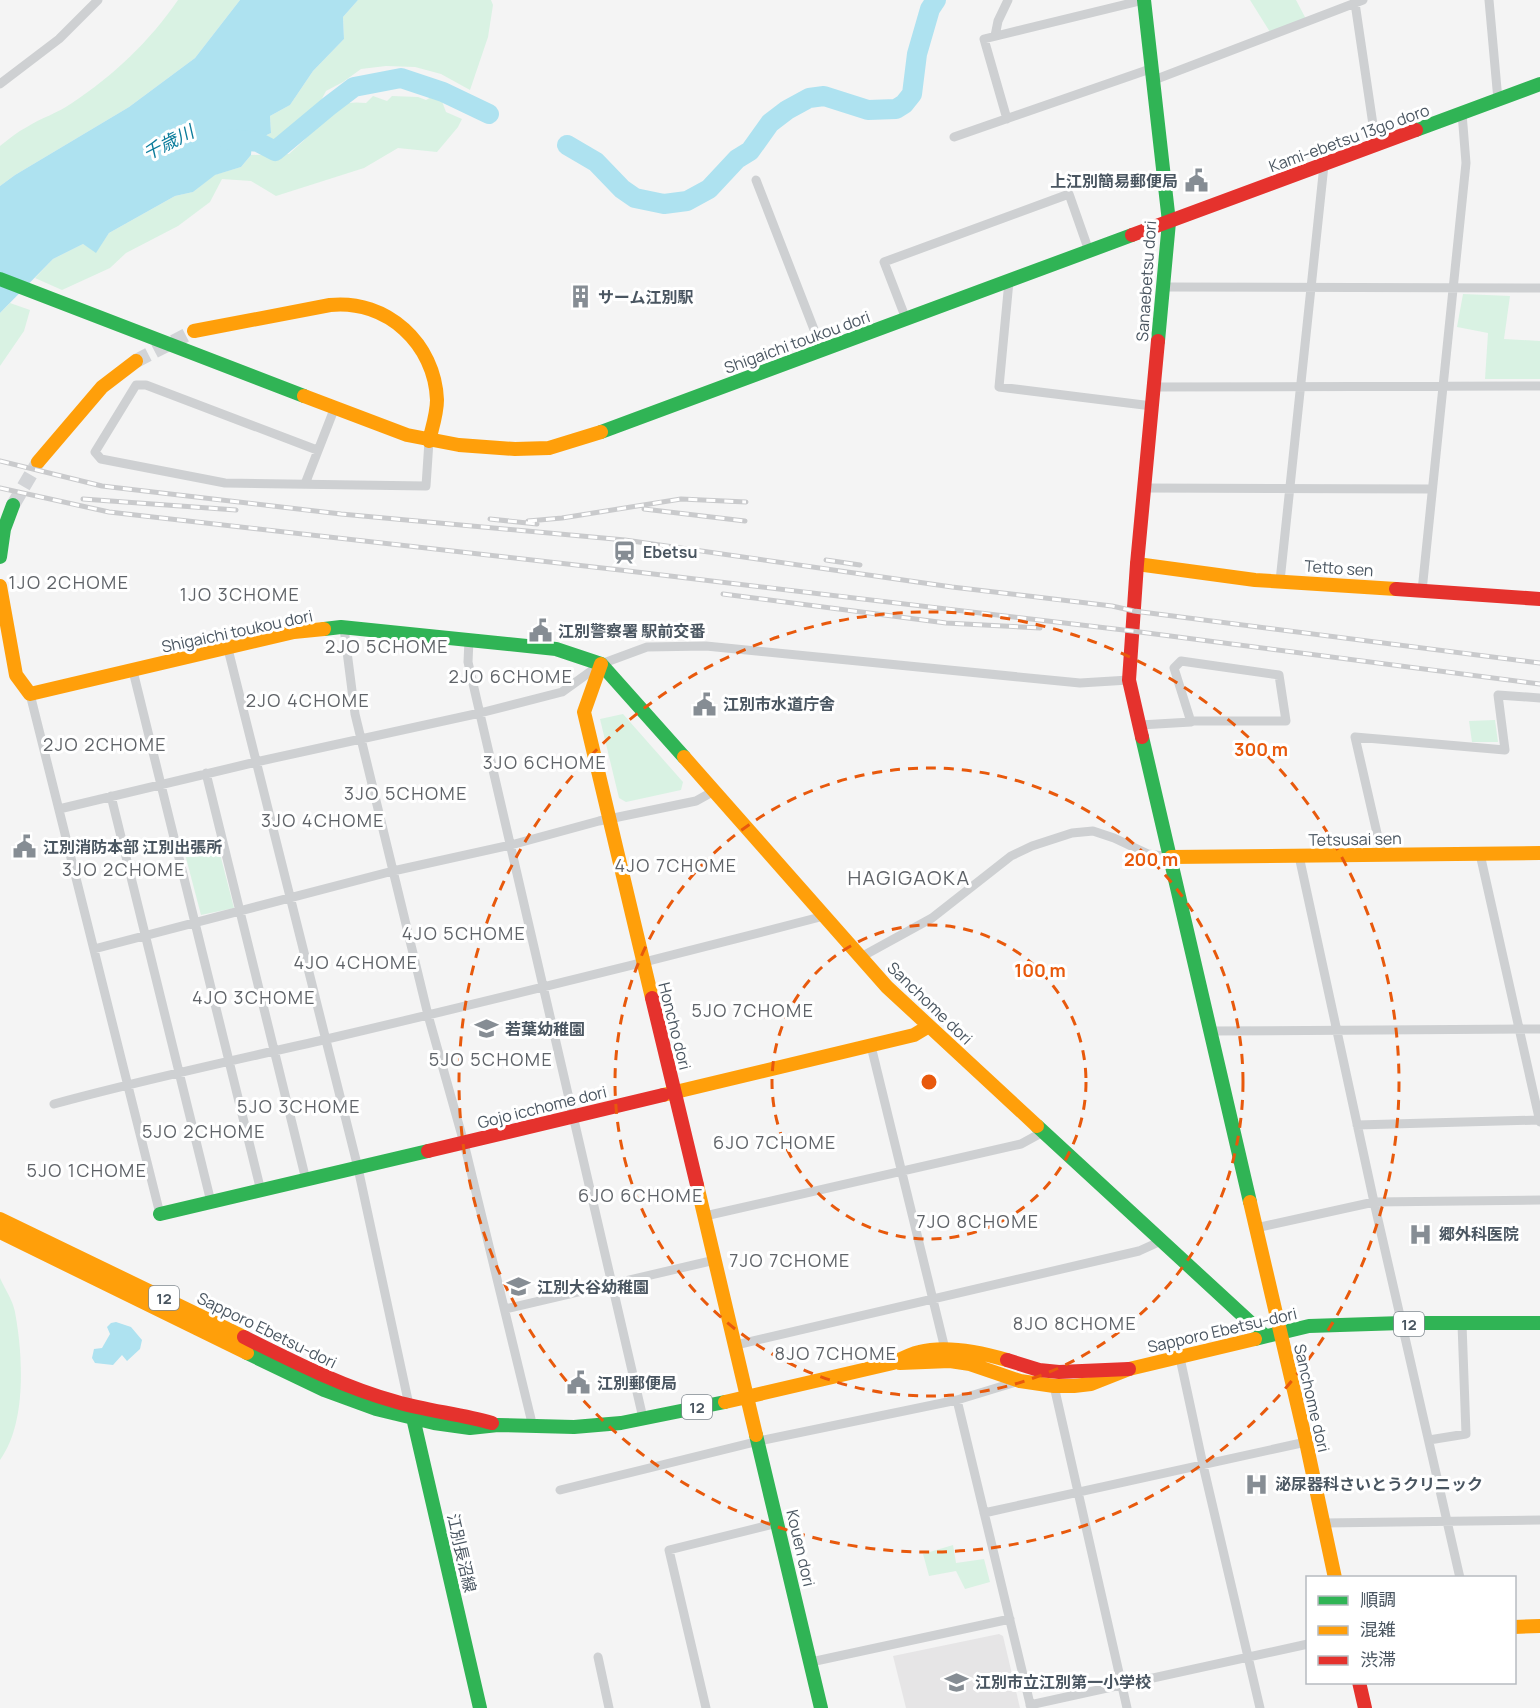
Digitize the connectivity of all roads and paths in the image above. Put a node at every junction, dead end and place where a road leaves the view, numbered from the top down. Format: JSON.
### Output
{"nodes":[{"id":1,"x":98,"y":0,"type":"edge"},
{"id":2,"x":1008,"y":0,"type":"edge"},
{"id":3,"x":1144,"y":0,"type":"edge"},
{"id":4,"x":1489,"y":0,"type":"edge"},
{"id":5,"x":1359,"y":2,"type":"edge"},
{"id":6,"x":995,"y":36,"type":"junction"},
{"id":7,"x":1154,"y":74,"type":"junction"},
{"id":8,"x":0,"y":84,"type":"edge"},
{"id":9,"x":1540,"y":84,"type":"edge"},
{"id":10,"x":1498,"y":100,"type":"junction"},
{"id":11,"x":1462,"y":113,"type":"junction"},
{"id":12,"x":1008,"y":118,"type":"junction"},
{"id":13,"x":954,"y":137,"type":"dead end"},
{"id":14,"x":1376,"y":145,"type":"junction"},
{"id":15,"x":1324,"y":165,"type":"junction"},
{"id":16,"x":756,"y":180,"type":"dead end"},
{"id":17,"x":1169,"y":222,"type":"junction"},
{"id":18,"x":1089,"y":251,"type":"junction"},
{"id":19,"x":0,"y":279,"type":"edge"},
{"id":20,"x":1009,"y":281,"type":"junction"},
{"id":21,"x":1164,"y":287,"type":"junction"},
{"id":22,"x":1311,"y":287,"type":"junction"},
{"id":23,"x":1453,"y":287,"type":"junction"},
{"id":24,"x":1540,"y":288,"type":"edge"},
{"id":25,"x":906,"y":319,"type":"junction"},
{"id":26,"x":194,"y":332,"type":"tunnel mouth"},
{"id":27,"x":822,"y":350,"type":"junction"},
{"id":28,"x":136,"y":361,"type":"tunnel mouth"},
{"id":29,"x":1443,"y":386,"type":"junction"},
{"id":30,"x":1540,"y":386,"type":"edge"},
{"id":31,"x":1154,"y":387,"type":"junction"},
{"id":32,"x":1300,"y":387,"type":"junction"},
{"id":33,"x":1152,"y":406,"type":"junction"},
{"id":34,"x":335,"y":407,"type":"junction"},
{"id":35,"x":429,"y":441,"type":"junction"},
{"id":36,"x":317,"y":450,"type":"junction"},
{"id":37,"x":38,"y":462,"type":"tunnel mouth"},
{"id":38,"x":305,"y":484,"type":"junction"},
{"id":39,"x":1144,"y":488,"type":"junction"},
{"id":40,"x":1290,"y":488,"type":"junction"},
{"id":41,"x":1432,"y":489,"type":"junction"},
{"id":42,"x":13,"y":505,"type":"tunnel mouth"},
{"id":43,"x":0,"y":557,"type":"edge"},
{"id":44,"x":1137,"y":564,"type":"junction"},
{"id":45,"x":1280,"y":581,"type":"junction"},
{"id":46,"x":0,"y":586,"type":"edge"},
{"id":47,"x":1422,"y":591,"type":"junction"},
{"id":48,"x":1540,"y":599,"type":"edge"},
{"id":49,"x":344,"y":628,"type":"junction"},
{"id":50,"x":469,"y":640,"type":"junction"},
{"id":51,"x":228,"y":650,"type":"junction"},
{"id":52,"x":601,"y":664,"type":"junction"},
{"id":53,"x":133,"y":671,"type":"junction"},
{"id":54,"x":1129,"y":680,"type":"junction"},
{"id":55,"x":30,"y":694,"type":"junction"},
{"id":56,"x":1540,"y":698,"type":"edge"},
{"id":57,"x":480,"y":713,"type":"junction"},
{"id":58,"x":1191,"y":722,"type":"junction"},
{"id":59,"x":1140,"y":725,"type":"junction"},
{"id":60,"x":361,"y":739,"type":"junction"},
{"id":61,"x":256,"y":762,"type":"junction"},
{"id":62,"x":206,"y":773,"type":"junction"},
{"id":63,"x":161,"y":784,"type":"junction"},
{"id":64,"x":714,"y":791,"type":"junction"},
{"id":65,"x":111,"y":796,"type":"junction"},
{"id":66,"x":59,"y":809,"type":"junction"},
{"id":67,"x":609,"y":818,"type":"junction"},
{"id":68,"x":511,"y":845,"type":"junction"},
{"id":69,"x":1540,"y":853,"type":"edge"},
{"id":70,"x":1480,"y":854,"type":"junction"},
{"id":71,"x":1382,"y":855,"type":"junction"},
{"id":72,"x":1299,"y":856,"type":"junction"},
{"id":73,"x":1171,"y":857,"type":"junction"},
{"id":74,"x":393,"y":872,"type":"junction"},
{"id":75,"x":290,"y":898,"type":"junction"},
{"id":76,"x":240,"y":911,"type":"junction"},
{"id":77,"x":824,"y":916,"type":"junction"},
{"id":78,"x":195,"y":923,"type":"junction"},
{"id":79,"x":145,"y":936,"type":"junction"},
{"id":80,"x":94,"y":949,"type":"junction"},
{"id":81,"x":861,"y":957,"type":"junction"},
{"id":82,"x":643,"y":963,"type":"junction"},
{"id":83,"x":544,"y":987,"type":"junction"},
{"id":84,"x":428,"y":1015,"type":"junction"},
{"id":85,"x":929,"y":1026,"type":"junction"},
{"id":86,"x":1519,"y":1029,"type":"junction"},
{"id":87,"x":1540,"y":1029,"type":"edge"},
{"id":88,"x":1337,"y":1030,"type":"junction"},
{"id":89,"x":1211,"y":1031,"type":"junction"},
{"id":90,"x":325,"y":1039,"type":"junction"},
{"id":91,"x":871,"y":1046,"type":"junction"},
{"id":92,"x":274,"y":1051,"type":"junction"},
{"id":93,"x":229,"y":1061,"type":"junction"},
{"id":94,"x":179,"y":1072,"type":"junction"},
{"id":95,"x":128,"y":1084,"type":"junction"},
{"id":96,"x":674,"y":1092,"type":"junction"},
{"id":97,"x":54,"y":1104,"type":"dead end"},
{"id":98,"x":574,"y":1116,"type":"junction"},
{"id":99,"x":1540,"y":1121,"type":"edge"},
{"id":100,"x":1357,"y":1125,"type":"junction"},
{"id":101,"x":1043,"y":1132,"type":"junction"},
{"id":102,"x":464,"y":1143,"type":"junction"},
{"id":103,"x":357,"y":1168,"type":"junction"},
{"id":104,"x":902,"y":1172,"type":"junction"},
{"id":105,"x":306,"y":1180,"type":"junction"},
{"id":106,"x":261,"y":1191,"type":"junction"},
{"id":107,"x":1540,"y":1200,"type":"edge"},
{"id":108,"x":211,"y":1202,"type":"junction"},
{"id":109,"x":1374,"y":1202,"type":"junction"},
{"id":110,"x":160,"y":1214,"type":"joint"},
{"id":111,"x":705,"y":1216,"type":"junction"},
{"id":112,"x":0,"y":1219,"type":"edge"},
{"id":113,"x":1256,"y":1228,"type":"junction"},
{"id":114,"x":0,"y":1232,"type":"edge"},
{"id":115,"x":1161,"y":1241,"type":"junction"},
{"id":116,"x":715,"y":1260,"type":"junction"},
{"id":117,"x":613,"y":1284,"type":"junction"},
{"id":118,"x":934,"y":1298,"type":"junction"},
{"id":119,"x":505,"y":1310,"type":"junction"},
{"id":120,"x":1402,"y":1323,"type":"junction"},
{"id":121,"x":1540,"y":1323,"type":"edge"},
{"id":122,"x":1462,"y":1324,"type":"junction"},
{"id":123,"x":1279,"y":1332,"type":"junction"},
{"id":124,"x":1265,"y":1336,"type":"junction"},
{"id":125,"x":736,"y":1345,"type":"junction"},
{"id":126,"x":945,"y":1348,"type":"junction"},
{"id":127,"x":1180,"y":1358,"type":"junction"},
{"id":128,"x":893,"y":1363,"type":"junction"},
{"id":129,"x":1129,"y":1369,"type":"junction"},
{"id":130,"x":1020,"y":1381,"type":"junction"},
{"id":131,"x":326,"y":1384,"type":"junction"},
{"id":132,"x":1054,"y":1386,"type":"junction"},
{"id":133,"x":748,"y":1397,"type":"junction"},
{"id":134,"x":957,"y":1400,"type":"junction"},
{"id":135,"x":412,"y":1412,"type":"junction"},
{"id":136,"x":643,"y":1418,"type":"junction"},
{"id":137,"x":533,"y":1427,"type":"junction"},
{"id":138,"x":1429,"y":1440,"type":"junction"},
{"id":139,"x":759,"y":1441,"type":"junction"},
{"id":140,"x":1306,"y":1442,"type":"junction"},
{"id":141,"x":1203,"y":1466,"type":"junction"},
{"id":142,"x":560,"y":1490,"type":"dead end"},
{"id":143,"x":1078,"y":1493,"type":"junction"},
{"id":144,"x":984,"y":1513,"type":"junction"},
{"id":145,"x":1540,"y":1520,"type":"edge"},
{"id":146,"x":1448,"y":1522,"type":"junction"},
{"id":147,"x":778,"y":1523,"type":"junction"},
{"id":148,"x":1324,"y":1523,"type":"junction"},
{"id":149,"x":1335,"y":1576,"type":"edge"},
{"id":150,"x":1460,"y":1576,"type":"edge"},
{"id":151,"x":1010,"y":1619,"type":"junction"},
{"id":152,"x":1540,"y":1626,"type":"edge"},
{"id":153,"x":1516,"y":1627,"type":"edge"},
{"id":154,"x":1306,"y":1644,"type":"edge"},
{"id":155,"x":598,"y":1657,"type":"dead end"},
{"id":156,"x":1248,"y":1657,"type":"junction"},
{"id":157,"x":811,"y":1662,"type":"junction"},
{"id":158,"x":1359,"y":1684,"type":"edge"},
{"id":159,"x":1121,"y":1685,"type":"junction"},
{"id":160,"x":1031,"y":1707,"type":"edge"},
{"id":161,"x":480,"y":1708,"type":"edge"},
{"id":162,"x":609,"y":1708,"type":"edge"},
{"id":163,"x":706,"y":1708,"type":"edge"},
{"id":164,"x":821,"y":1708,"type":"edge"},
{"id":165,"x":1127,"y":1708,"type":"edge"},
{"id":166,"x":1260,"y":1708,"type":"edge"},
{"id":167,"x":1365,"y":1708,"type":"edge"}],
"edges":[{"from":1,"to":8,"type":"street"},
{"from":2,"to":6,"type":"street"},
{"from":3,"to":6,"type":"street"},
{"from":3,"to":7,"type":"main road","name":"Sanaebetsu dori"},
{"from":4,"to":10,"type":"street"},
{"from":5,"to":7,"type":"street"},
{"from":5,"to":14,"type":"street"},
{"from":6,"to":12,"type":"street"},
{"from":7,"to":12,"type":"street"},
{"from":7,"to":17,"type":"main road","name":"Sanaebetsu dori"},
{"from":9,"to":10,"type":"main road","name":"Kami-ebetsu 13go doro"},
{"from":10,"to":11,"type":"main road","name":"Kami-ebetsu 13go doro"},
{"from":11,"to":14,"type":"main road","name":"Kami-ebetsu 13go doro"},
{"from":11,"to":23,"type":"street"},
{"from":12,"to":13,"type":"street"},
{"from":14,"to":15,"type":"main road","name":"Kami-ebetsu 13go doro"},
{"from":15,"to":17,"type":"main road","name":"Kami-ebetsu 13go doro"},
{"from":15,"to":22,"type":"street"},
{"from":16,"to":27,"type":"street"},
{"from":17,"to":18,"type":"main road","name":"Shigaichi toukou dori"},
{"from":17,"to":21,"type":"main road","name":"Sanaebetsu dori"},
{"from":18,"to":20,"type":"main road","name":"Shigaichi toukou dori"},
{"from":18,"to":25,"type":"street"},
{"from":19,"to":34,"type":"main road","name":"Shigaichi toukou dori"},
{"from":20,"to":25,"type":"main road","name":"Shigaichi toukou dori"},
{"from":20,"to":33,"type":"street"},
{"from":21,"to":22,"type":"street"},
{"from":21,"to":31,"type":"main road","name":"Sanaebetsu dori"},
{"from":22,"to":23,"type":"street"},
{"from":22,"to":32,"type":"street"},
{"from":23,"to":24,"type":"street"},
{"from":23,"to":29,"type":"street"},
{"from":25,"to":27,"type":"main road","name":"Shigaichi toukou dori"},
{"from":26,"to":35,"type":"main road"},
{"from":27,"to":35,"type":"main road","name":"Shigaichi toukou dori"},
{"from":28,"to":37,"type":"main road"},
{"from":29,"to":30,"type":"street"},
{"from":29,"to":32,"type":"street"},
{"from":29,"to":41,"type":"street"},
{"from":31,"to":32,"type":"street"},
{"from":31,"to":33,"type":"main road","name":"Sanaebetsu dori"},
{"from":32,"to":40,"type":"street"},
{"from":33,"to":39,"type":"main road","name":"Sanaebetsu dori"},
{"from":34,"to":35,"type":"main road","name":"Shigaichi toukou dori"},
{"from":34,"to":36,"type":"street"},
{"from":35,"to":38,"type":"street"},
{"from":36,"to":38,"type":"street"},
{"from":36,"to":38,"type":"street"},
{"from":39,"to":40,"type":"street"},
{"from":39,"to":44,"type":"main road","name":"Sanaebetsu dori"},
{"from":40,"to":41,"type":"street"},
{"from":40,"to":45,"type":"street"},
{"from":41,"to":47,"type":"street"},
{"from":42,"to":43,"type":"main road"},
{"from":44,"to":45,"type":"main road","name":"Tetto sen"},
{"from":44,"to":54,"type":"main road","name":"Sanaebetsu dori"},
{"from":45,"to":47,"type":"main road","name":"Tetto sen"},
{"from":46,"to":55,"type":"main road"},
{"from":47,"to":48,"type":"main road","name":"Tetto sen"},
{"from":49,"to":50,"type":"main road","name":"Shigaichi toukou dori"},
{"from":49,"to":51,"type":"main road","name":"Shigaichi toukou dori"},
{"from":49,"to":60,"type":"street"},
{"from":50,"to":52,"type":"main road","name":"Shigaichi toukou dori"},
{"from":50,"to":57,"type":"street"},
{"from":51,"to":53,"type":"main road","name":"Shigaichi toukou dori"},
{"from":51,"to":61,"type":"street"},
{"from":52,"to":54,"type":"street"},
{"from":52,"to":57,"type":"street"},
{"from":52,"to":64,"type":"main road","name":"Sanchome dori"},
{"from":52,"to":67,"type":"main road","name":"Honcho dori"},
{"from":53,"to":55,"type":"main road","name":"Shigaichi toukou dori"},
{"from":53,"to":63,"type":"street"},
{"from":54,"to":59,"type":"main road","name":"Sanaebetsu dori"},
{"from":55,"to":66,"type":"street"},
{"from":56,"to":71,"type":"street"},
{"from":57,"to":60,"type":"street"},
{"from":57,"to":68,"type":"street"},
{"from":58,"to":58,"type":"street"},
{"from":58,"to":59,"type":"street"},
{"from":59,"to":73,"type":"main road","name":"Sanaebetsu dori"},
{"from":60,"to":61,"type":"street"},
{"from":60,"to":74,"type":"street"},
{"from":61,"to":62,"type":"street"},
{"from":61,"to":75,"type":"street"},
{"from":62,"to":63,"type":"street"},
{"from":62,"to":76,"type":"street"},
{"from":63,"to":65,"type":"street"},
{"from":63,"to":78,"type":"street"},
{"from":64,"to":67,"type":"street"},
{"from":64,"to":77,"type":"main road","name":"Sanchome dori"},
{"from":65,"to":66,"type":"street"},
{"from":65,"to":79,"type":"street"},
{"from":66,"to":80,"type":"street"},
{"from":67,"to":68,"type":"street"},
{"from":67,"to":82,"type":"main road","name":"Honcho dori"},
{"from":68,"to":74,"type":"street"},
{"from":68,"to":83,"type":"street"},
{"from":69,"to":70,"type":"main road","name":"Tetsusai sen"},
{"from":70,"to":71,"type":"main road","name":"Tetsusai sen"},
{"from":70,"to":86,"type":"street"},
{"from":71,"to":72,"type":"main road","name":"Tetsusai sen"},
{"from":72,"to":73,"type":"main road","name":"Tetsusai sen"},
{"from":72,"to":88,"type":"street"},
{"from":73,"to":81,"type":"street"},
{"from":73,"to":89,"type":"main road","name":"Sanaebetsu dori"},
{"from":74,"to":75,"type":"street"},
{"from":74,"to":84,"type":"street"},
{"from":75,"to":76,"type":"street"},
{"from":75,"to":90,"type":"street"},
{"from":76,"to":78,"type":"street"},
{"from":76,"to":92,"type":"street"},
{"from":77,"to":81,"type":"main road","name":"Sanchome dori"},
{"from":77,"to":82,"type":"street"},
{"from":78,"to":79,"type":"street"},
{"from":78,"to":93,"type":"street"},
{"from":79,"to":80,"type":"street"},
{"from":79,"to":94,"type":"street"},
{"from":80,"to":95,"type":"street"},
{"from":81,"to":85,"type":"main road","name":"Sanchome dori"},
{"from":82,"to":83,"type":"street"},
{"from":82,"to":96,"type":"main road","name":"Honcho dori"},
{"from":83,"to":84,"type":"street"},
{"from":83,"to":98,"type":"street"},
{"from":84,"to":90,"type":"street"},
{"from":84,"to":102,"type":"street"},
{"from":85,"to":91,"type":"main road","name":"Gojo icchome dori"},
{"from":85,"to":101,"type":"main road","name":"Sanchome dori"},
{"from":86,"to":87,"type":"street"},
{"from":86,"to":88,"type":"street"},
{"from":86,"to":99,"type":"street"},
{"from":88,"to":89,"type":"street"},
{"from":88,"to":100,"type":"street"},
{"from":89,"to":113,"type":"main road","name":"Sanchome dori"},
{"from":90,"to":92,"type":"street"},
{"from":90,"to":103,"type":"street"},
{"from":91,"to":96,"type":"main road","name":"Gojo icchome dori"},
{"from":91,"to":104,"type":"street"},
{"from":92,"to":93,"type":"street"},
{"from":92,"to":105,"type":"street"},
{"from":93,"to":94,"type":"street"},
{"from":93,"to":106,"type":"street"},
{"from":94,"to":95,"type":"street"},
{"from":94,"to":108,"type":"street"},
{"from":95,"to":97,"type":"street"},
{"from":95,"to":110,"type":"street"},
{"from":96,"to":98,"type":"main road","name":"Gojo icchome dori"},
{"from":96,"to":111,"type":"main road","name":"Honcho dori"},
{"from":98,"to":102,"type":"main road","name":"Gojo icchome dori"},
{"from":98,"to":117,"type":"street"},
{"from":99,"to":100,"type":"street"},
{"from":100,"to":109,"type":"street"},
{"from":101,"to":104,"type":"street"},
{"from":101,"to":115,"type":"main road","name":"Sanchome dori"},
{"from":102,"to":103,"type":"main road","name":"Gojo icchome dori"},
{"from":102,"to":119,"type":"street"},
{"from":103,"to":105,"type":"main road","name":"Gojo icchome dori"},
{"from":103,"to":135,"type":"street"},
{"from":104,"to":111,"type":"street"},
{"from":104,"to":118,"type":"street"},
{"from":105,"to":106,"type":"main road","name":"Gojo icchome dori"},
{"from":106,"to":108,"type":"main road","name":"Gojo icchome dori"},
{"from":107,"to":109,"type":"street"},
{"from":108,"to":110,"type":"main road","name":"Gojo icchome dori"},
{"from":109,"to":113,"type":"street"},
{"from":109,"to":120,"type":"street"},
{"from":111,"to":116,"type":"main road","name":"Honcho dori"},
{"from":112,"to":131,"type":"main road","name":"Sapporo Ebetsu-dori","number":"12"},
{"from":113,"to":123,"type":"main road","name":"Sanchome dori"},
{"from":114,"to":131,"type":"main road","name":"Sapporo Ebetsu-dori","number":"12"},
{"from":115,"to":118,"type":"street"},
{"from":115,"to":124,"type":"main road","name":"Sanchome dori"},
{"from":116,"to":117,"type":"street"},
{"from":116,"to":125,"type":"main road","name":"Honcho dori"},
{"from":117,"to":119,"type":"street"},
{"from":117,"to":136,"type":"street"},
{"from":118,"to":125,"type":"street"},
{"from":118,"to":126,"type":"street"},
{"from":119,"to":137,"type":"street"},
{"from":120,"to":122,"type":"main road","name":"Sapporo Ebetsu-dori","number":"12"},
{"from":120,"to":123,"type":"main road","name":"Sapporo Ebetsu-dori","number":"12"},
{"from":120,"to":138,"type":"street"},
{"from":121,"to":122,"type":"main road","name":"Sapporo Ebetsu-dori","number":"12"},
{"from":122,"to":138,"type":"street"},
{"from":123,"to":124,"type":"main road","name":"Sapporo Ebetsu-dori","number":"12"},
{"from":123,"to":140,"type":"main road","name":"Sanchome dori"},
{"from":124,"to":127,"type":"main road","name":"Sapporo Ebetsu-dori","number":"12"},
{"from":125,"to":133,"type":"main road","name":"Honcho dori"},
{"from":126,"to":128,"type":"main road","name":"Sapporo Ebetsu-dori","number":"12"},
{"from":126,"to":129,"type":"main road","name":"Sapporo Ebetsu-dori","number":"12"},
{"from":127,"to":129,"type":"main road","name":"Sapporo Ebetsu-dori","number":"12"},
{"from":127,"to":141,"type":"street"},
{"from":128,"to":130,"type":"main road","name":"Sapporo Ebetsu-dori","number":"12"},
{"from":128,"to":133,"type":"main road","name":"Sapporo Ebetsu-dori","number":"12"},
{"from":129,"to":132,"type":"main road","name":"Sapporo Ebetsu-dori","number":"12"},
{"from":130,"to":132,"type":"main road","name":"Sapporo Ebetsu-dori","number":"12"},
{"from":130,"to":134,"type":"street"},
{"from":131,"to":135,"type":"main road","name":"Sapporo Ebetsu-dori","number":"12"},
{"from":132,"to":143,"type":"street"},
{"from":133,"to":136,"type":"main road","name":"Sapporo Ebetsu-dori","number":"12"},
{"from":133,"to":139,"type":"main road","name":"Kouen dori"},
{"from":134,"to":139,"type":"street"},
{"from":134,"to":144,"type":"street"},
{"from":135,"to":137,"type":"main road","name":"Sapporo Ebetsu-dori","number":"12"},
{"from":135,"to":161,"type":"main road","name":"江別長沼線"},
{"from":136,"to":137,"type":"main road","name":"Sapporo Ebetsu-dori","number":"12"},
{"from":138,"to":146,"type":"street"},
{"from":139,"to":142,"type":"street"},
{"from":139,"to":147,"type":"main road","name":"Kouen dori"},
{"from":140,"to":141,"type":"street"},
{"from":140,"to":148,"type":"main road","name":"Sanchome dori"},
{"from":141,"to":143,"type":"street"},
{"from":141,"to":156,"type":"street"},
{"from":143,"to":144,"type":"street"},
{"from":143,"to":159,"type":"street"},
{"from":144,"to":151,"type":"street"},
{"from":145,"to":146,"type":"street"},
{"from":146,"to":148,"type":"street"},
{"from":146,"to":150,"type":"street"},
{"from":147,"to":157,"type":"main road","name":"Kouen dori"},
{"from":147,"to":163,"type":"street"},
{"from":148,"to":149,"type":"main road","name":"Sanchome dori"},
{"from":151,"to":157,"type":"street"},
{"from":151,"to":160,"type":"street"},
{"from":152,"to":153,"type":"main road"},
{"from":154,"to":156,"type":"street"},
{"from":155,"to":162,"type":"street"},
{"from":156,"to":159,"type":"street"},
{"from":156,"to":166,"type":"street"},
{"from":157,"to":164,"type":"main road","name":"Kouen dori"},
{"from":158,"to":167,"type":"main road"},
{"from":159,"to":160,"type":"street"},
{"from":159,"to":165,"type":"street"}]}
